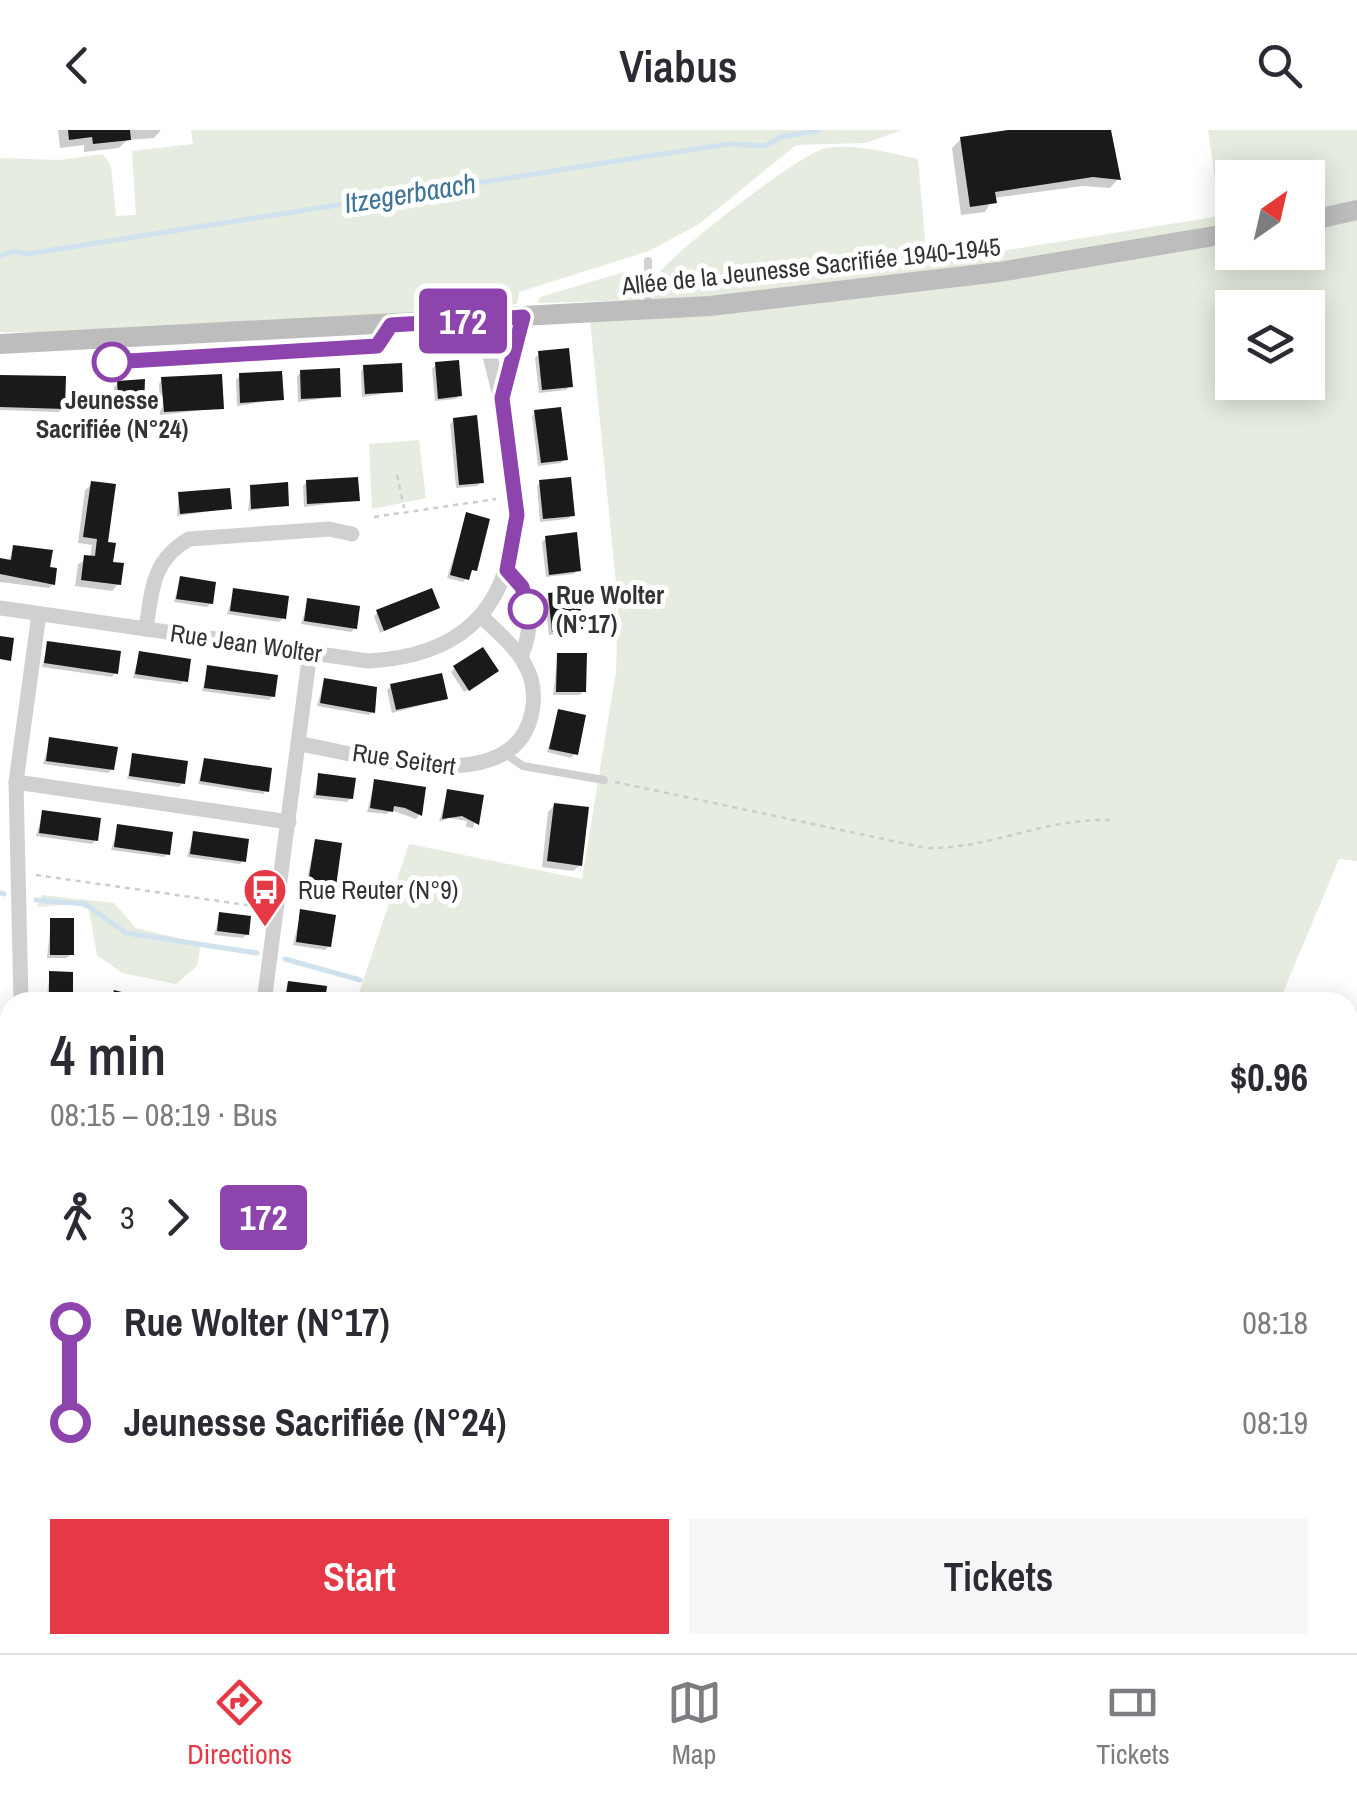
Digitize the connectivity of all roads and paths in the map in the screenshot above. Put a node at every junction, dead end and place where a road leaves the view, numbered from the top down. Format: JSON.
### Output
{"nodes":[{"id":1,"x":1357,"y":210,"type":"edge"},
{"id":2,"x":1325,"y":217,"type":"edge"},
{"id":3,"x":1215,"y":236,"type":"edge"},
{"id":4,"x":648,"y":260,"type":"dead end"},
{"id":5,"x":648,"y":310,"type":"junction"},
{"id":6,"x":523,"y":317,"type":"junction"},
{"id":7,"x":480,"y":320,"type":"junction"},
{"id":8,"x":0,"y":344,"type":"edge"},
{"id":9,"x":502,"y":398,"type":"junction"},
{"id":10,"x":397,"y":475,"type":"dead end"},
{"id":11,"x":501,"y":498,"type":"dead end"},
{"id":12,"x":404,"y":510,"type":"junction"},
{"id":13,"x":374,"y":517,"type":"dead end"},
{"id":14,"x":352,"y":534,"type":"dead end"},
{"id":15,"x":507,"y":570,"type":"junction"},
{"id":16,"x":0,"y":608,"type":"edge"},
{"id":17,"x":39,"y":614,"type":"junction"},
{"id":18,"x":481,"y":616,"type":"junction"},
{"id":19,"x":146,"y":629,"type":"junction"},
{"id":20,"x":310,"y":652,"type":"junction"},
{"id":21,"x":522,"y":654,"type":"junction"},
{"id":22,"x":300,"y":744,"type":"junction"},
{"id":23,"x":507,"y":755,"type":"junction"},
{"id":24,"x":604,"y":780,"type":"joint"},
{"id":25,"x":16,"y":782,"type":"junction"},
{"id":26,"x":1110,"y":820,"type":"dead end"},
{"id":27,"x":289,"y":822,"type":"junction"},
{"id":28,"x":22,"y":877,"type":"junction"},
{"id":29,"x":277,"y":910,"type":"junction"},
{"id":30,"x":21,"y":992,"type":"edge"},
{"id":31,"x":265,"y":992,"type":"edge"}],
"edges":[{"from":1,"to":2,"type":"main road"},
{"from":3,"to":5,"type":"main road","name":"Allée de la Jeunesse Sacrifiée 1940-1945"},
{"from":4,"to":5,"type":"lane"},
{"from":5,"to":6,"type":"main road","name":"Allée de la Jeunesse Sacrifiée 1940-1945"},
{"from":6,"to":7,"type":"main road","name":"Allée de la Jeunesse Sacrifiée 1940-1945"},
{"from":6,"to":9,"type":"street","name":"Rue Jean Wolter"},
{"from":7,"to":8,"type":"main road","name":"Allée de la Jeunesse Sacrifiée 1940-1945"},
{"from":7,"to":9,"type":"street","name":"Rue Jean Wolter"},
{"from":9,"to":15,"type":"street","name":"Rue Jean Wolter"},
{"from":10,"to":12,"type":"path"},
{"from":11,"to":12,"type":"path"},
{"from":12,"to":13,"type":"path"},
{"from":14,"to":19,"type":"street"},
{"from":15,"to":18,"type":"street","name":"Rue Jean Wolter"},
{"from":15,"to":21,"type":"street"},
{"from":16,"to":17,"type":"street","name":"Rue Jean Wolter"},
{"from":17,"to":19,"type":"street","name":"Rue Jean Wolter"},
{"from":17,"to":25,"type":"street"},
{"from":18,"to":20,"type":"street","name":"Rue Jean Wolter"},
{"from":18,"to":21,"type":"street"},
{"from":19,"to":20,"type":"street","name":"Rue Jean Wolter"},
{"from":20,"to":22,"type":"street"},
{"from":21,"to":23,"type":"street"},
{"from":22,"to":23,"type":"street","name":"Rue Seitert"},
{"from":22,"to":27,"type":"street"},
{"from":23,"to":24,"type":"lane"},
{"from":24,"to":26,"type":"path"},
{"from":25,"to":27,"type":"street"},
{"from":25,"to":28,"type":"street"},
{"from":27,"to":29,"type":"street"},
{"from":28,"to":29,"type":"path"},
{"from":28,"to":30,"type":"street"},
{"from":29,"to":31,"type":"street"}]}
